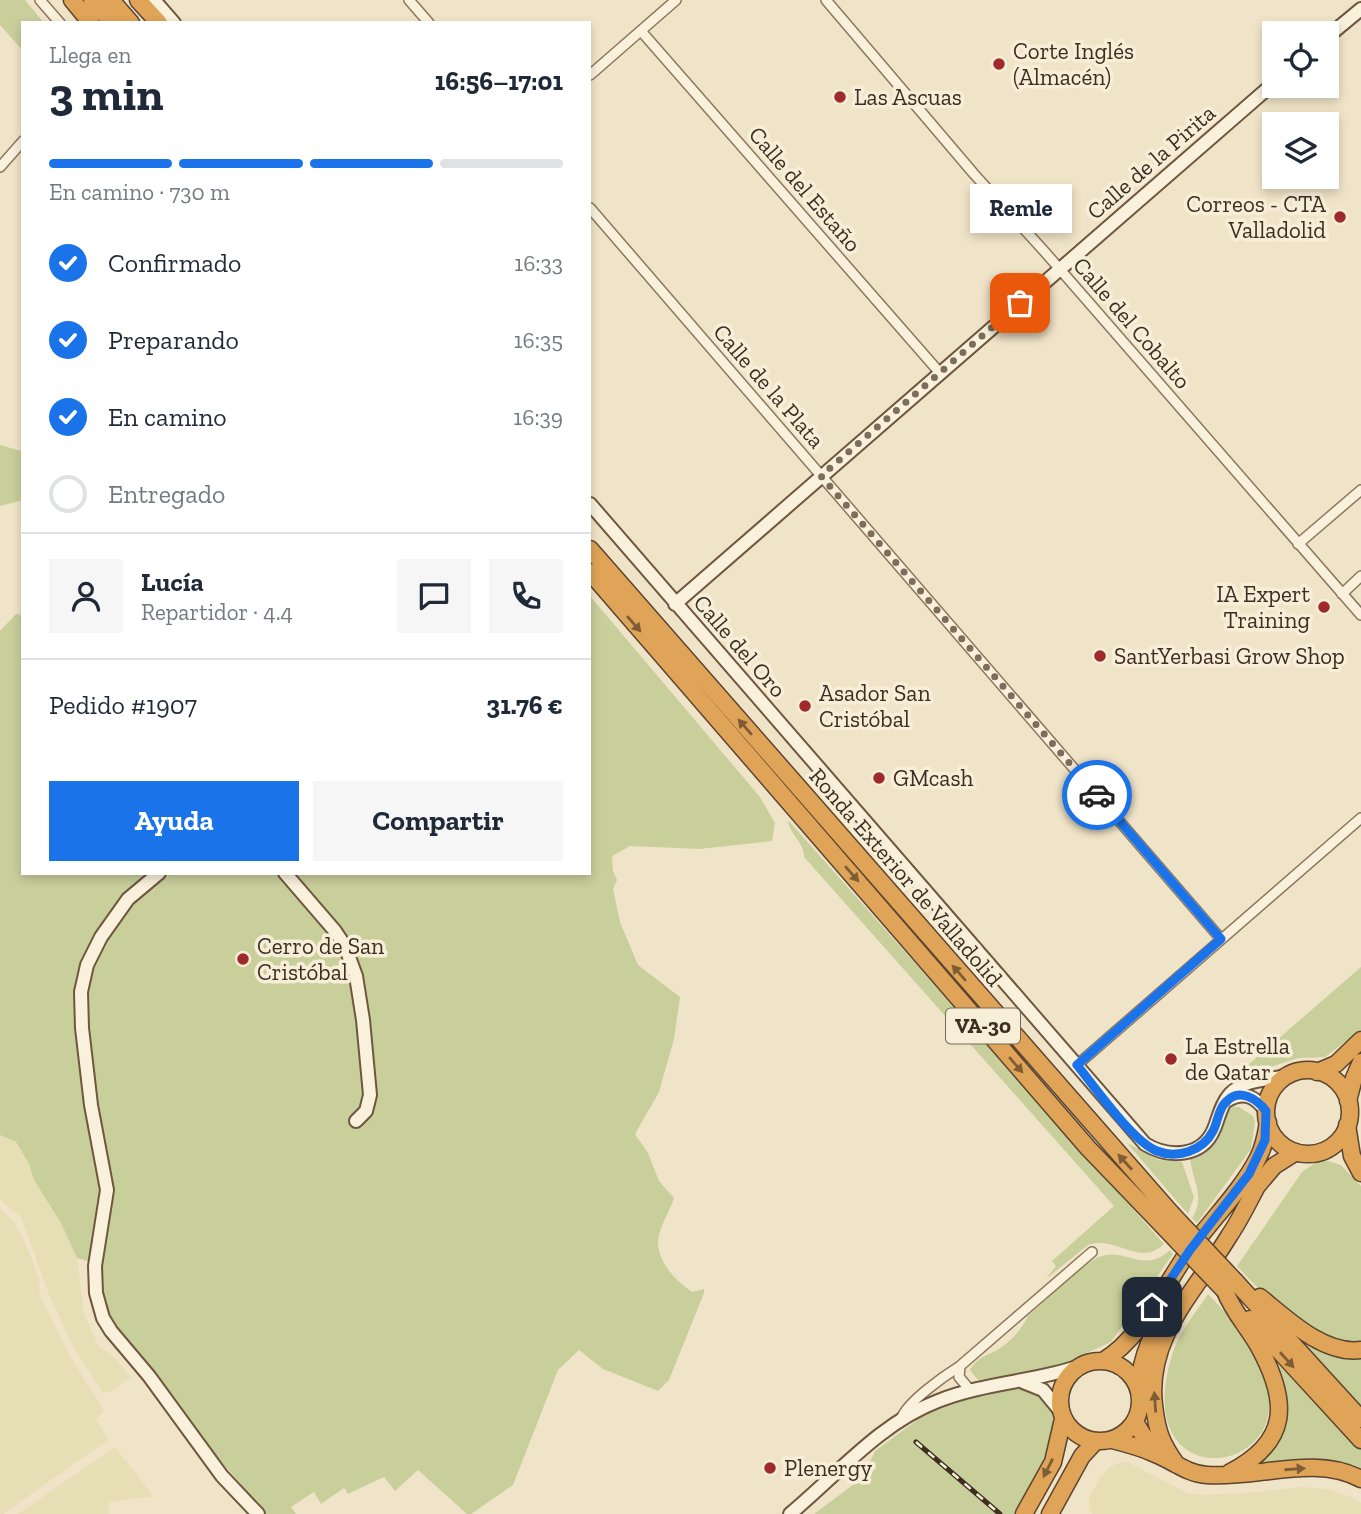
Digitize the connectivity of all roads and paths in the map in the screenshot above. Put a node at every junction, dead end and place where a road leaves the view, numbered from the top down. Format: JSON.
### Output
{"nodes":[{"id":1,"x":40,"y":0,"type":"edge"},
{"id":2,"x":72,"y":0,"type":"edge"},
{"id":3,"x":92,"y":0,"type":"edge"},
{"id":4,"x":111,"y":0,"type":"edge"},
{"id":5,"x":409,"y":0,"type":"edge"},
{"id":6,"x":676,"y":0,"type":"edge"},
{"id":7,"x":826,"y":0,"type":"edge"},
{"id":8,"x":1354,"y":0,"type":"edge"},
{"id":9,"x":146,"y":3,"type":"edge"},
{"id":10,"x":1361,"y":9,"type":"edge"},
{"id":11,"x":58,"y":21,"type":"edge"},
{"id":12,"x":89,"y":21,"type":"edge"},
{"id":13,"x":111,"y":21,"type":"edge"},
{"id":14,"x":129,"y":21,"type":"edge"},
{"id":15,"x":158,"y":21,"type":"edge"},
{"id":16,"x":171,"y":21,"type":"edge"},
{"id":17,"x":427,"y":21,"type":"edge"},
{"id":18,"x":1339,"y":27,"type":"edge"},
{"id":19,"x":641,"y":31,"type":"junction"},
{"id":20,"x":591,"y":74,"type":"edge"},
{"id":21,"x":1262,"y":93,"type":"edge"},
{"id":22,"x":21,"y":143,"type":"edge"},
{"id":23,"x":0,"y":167,"type":"edge"},
{"id":24,"x":591,"y":209,"type":"edge"},
{"id":25,"x":1060,"y":269,"type":"junction"},
{"id":26,"x":940,"y":373,"type":"junction"},
{"id":27,"x":821,"y":476,"type":"junction"},
{"id":28,"x":1361,"y":490,"type":"edge"},
{"id":29,"x":591,"y":506,"type":"edge"},
{"id":30,"x":1298,"y":544,"type":"junction"},
{"id":31,"x":591,"y":550,"type":"edge"},
{"id":32,"x":591,"y":573,"type":"edge"},
{"id":33,"x":1361,"y":576,"type":"edge"},
{"id":34,"x":1342,"y":594,"type":"junction"},
{"id":35,"x":675,"y":604,"type":"junction"},
{"id":36,"x":1361,"y":615,"type":"edge"},
{"id":37,"x":813,"y":817,"type":"junction"},
{"id":38,"x":1361,"y":818,"type":"edge"},
{"id":39,"x":157,"y":875,"type":"edge"},
{"id":40,"x":287,"y":875,"type":"edge"},
{"id":41,"x":1221,"y":939,"type":"junction"},
{"id":42,"x":1361,"y":1040,"type":"edge"},
{"id":43,"x":1361,"y":1062,"type":"edge"},
{"id":44,"x":1077,"y":1065,"type":"junction"},
{"id":45,"x":1317,"y":1072,"type":"junction"},
{"id":46,"x":1286,"y":1076,"type":"junction"},
{"id":47,"x":1348,"y":1101,"type":"junction"},
{"id":48,"x":1225,"y":1102,"type":"junction"},
{"id":49,"x":1267,"y":1116,"type":"junction"},
{"id":50,"x":356,"y":1121,"type":"dead end"},
{"id":51,"x":1347,"y":1125,"type":"junction"},
{"id":52,"x":1324,"y":1150,"type":"junction"},
{"id":53,"x":1296,"y":1152,"type":"junction"},
{"id":54,"x":1361,"y":1173,"type":"edge"},
{"id":55,"x":1258,"y":1184,"type":"junction"},
{"id":56,"x":1092,"y":1252,"type":"dead end"},
{"id":57,"x":1229,"y":1286,"type":"junction"},
{"id":58,"x":1361,"y":1350,"type":"edge"},
{"id":59,"x":1102,"y":1361,"type":"junction"},
{"id":60,"x":960,"y":1366,"type":"junction"},
{"id":61,"x":1077,"y":1367,"type":"junction"},
{"id":62,"x":1023,"y":1381,"type":"junction"},
{"id":63,"x":1138,"y":1388,"type":"junction"},
{"id":64,"x":970,"y":1390,"type":"junction"},
{"id":65,"x":1062,"y":1415,"type":"junction"},
{"id":66,"x":1361,"y":1419,"type":"edge"},
{"id":67,"x":900,"y":1421,"type":"junction"},
{"id":68,"x":1135,"y":1422,"type":"junction"},
{"id":69,"x":1113,"y":1440,"type":"junction"},
{"id":70,"x":1361,"y":1440,"type":"edge"},
{"id":71,"x":1095,"y":1441,"type":"junction"},
{"id":72,"x":1154,"y":1453,"type":"junction"},
{"id":73,"x":1177,"y":1465,"type":"junction"},
{"id":74,"x":1227,"y":1474,"type":"junction"},
{"id":75,"x":1361,"y":1479,"type":"edge"},
{"id":76,"x":258,"y":1514,"type":"edge"},
{"id":77,"x":790,"y":1514,"type":"edge"},
{"id":78,"x":1024,"y":1514,"type":"edge"},
{"id":79,"x":1050,"y":1514,"type":"edge"}],
"edges":[{"from":1,"to":11,"type":"street"},
{"from":2,"to":12,"type":"highway"},
{"from":3,"to":13,"type":"highway"},
{"from":4,"to":14,"type":"highway"},
{"from":5,"to":17,"type":"street"},
{"from":6,"to":19,"type":"street"},
{"from":7,"to":25,"type":"street","name":"Calle del Cobalto"},
{"from":8,"to":10,"type":"street"},
{"from":9,"to":15,"type":"highway"},
{"from":9,"to":16,"type":"street"},
{"from":10,"to":18,"type":"street"},
{"from":19,"to":20,"type":"street"},
{"from":19,"to":26,"type":"street","name":"Calle del Estaño"},
{"from":21,"to":25,"type":"street","name":"Calle de la Pirita"},
{"from":22,"to":23,"type":"street"},
{"from":24,"to":27,"type":"street","name":"Calle de la Plata"},
{"from":25,"to":26,"type":"street","name":"Calle de la Pirita"},
{"from":25,"to":30,"type":"street","name":"Calle del Cobalto"},
{"from":26,"to":27,"type":"street","name":"Calle de la Pirita"},
{"from":27,"to":35,"type":"street","name":"Calle de la Pirita"},
{"from":27,"to":41,"type":"street","name":"Calle de la Plata"},
{"from":28,"to":30,"type":"street"},
{"from":29,"to":35,"type":"street","name":"Calle del Oro"},
{"from":30,"to":34,"type":"street","name":"Calle del Cobalto"},
{"from":37,"to":31,"type":"highway","name":"Ronda Exterior de Valladolid","number":"VA-30","one_way":true},
{"from":32,"to":37,"type":"highway","name":"Ronda Exterior de Valladolid","number":"VA-30","one_way":true},
{"from":33,"to":34,"type":"street"},
{"from":34,"to":36,"type":"street","name":"Calle del Cobalto"},
{"from":35,"to":44,"type":"street","name":"Calle del Oro"},
{"from":37,"to":57,"type":"highway","name":"Ronda Exterior de Valladolid","number":"VA-30","bridge":true},
{"from":38,"to":41,"type":"street"},
{"from":39,"to":76,"type":"street"},
{"from":40,"to":50,"type":"street"},
{"from":41,"to":44,"type":"street"},
{"from":42,"to":45,"type":"highway"},
{"from":43,"to":47,"type":"highway"},
{"from":44,"to":48,"type":"street","name":"Calle del Oro"},
{"from":45,"to":46,"type":"highway"},
{"from":45,"to":47,"type":"highway"},
{"from":46,"to":48,"type":"street","name":"Calle del Oro"},
{"from":46,"to":49,"type":"highway"},
{"from":47,"to":51,"type":"highway"},
{"from":48,"to":49,"type":"street"},
{"from":49,"to":53,"type":"highway"},
{"from":49,"to":59,"type":"highway"},
{"from":51,"to":52,"type":"highway"},
{"from":51,"to":54,"type":"highway"},
{"from":52,"to":53,"type":"highway"},
{"from":52,"to":54,"type":"highway"},
{"from":53,"to":55,"type":"highway"},
{"from":55,"to":63,"type":"highway"},
{"from":73,"to":55,"type":"highway","one_way":true},
{"from":56,"to":60,"type":"street"},
{"from":57,"to":58,"type":"highway"},
{"from":57,"to":66,"type":"highway","name":"Ronda Exterior de Valladolid","number":"VA-30"},
{"from":57,"to":70,"type":"highway","name":"Ronda Exterior de Valladolid","number":"VA-30","one_way":true},
{"from":57,"to":74,"type":"highway"},
{"from":59,"to":61,"type":"highway"},
{"from":59,"to":63,"type":"highway"},
{"from":60,"to":64,"type":"street"},
{"from":60,"to":67,"type":"street"},
{"from":61,"to":62,"type":"street"},
{"from":61,"to":65,"type":"highway"},
{"from":62,"to":64,"type":"street"},
{"from":62,"to":65,"type":"street"},
{"from":63,"to":68,"type":"highway"},
{"from":64,"to":67,"type":"street"},
{"from":65,"to":71,"type":"highway"},
{"from":65,"to":78,"type":"highway","one_way":true},
{"from":67,"to":77,"type":"street"},
{"from":68,"to":69,"type":"highway"},
{"from":68,"to":72,"type":"highway"},
{"from":69,"to":71,"type":"highway"},
{"from":69,"to":72,"type":"highway"},
{"from":71,"to":79,"type":"highway"},
{"from":72,"to":73,"type":"highway"},
{"from":73,"to":74,"type":"highway"},
{"from":74,"to":75,"type":"highway","one_way":true}]}
